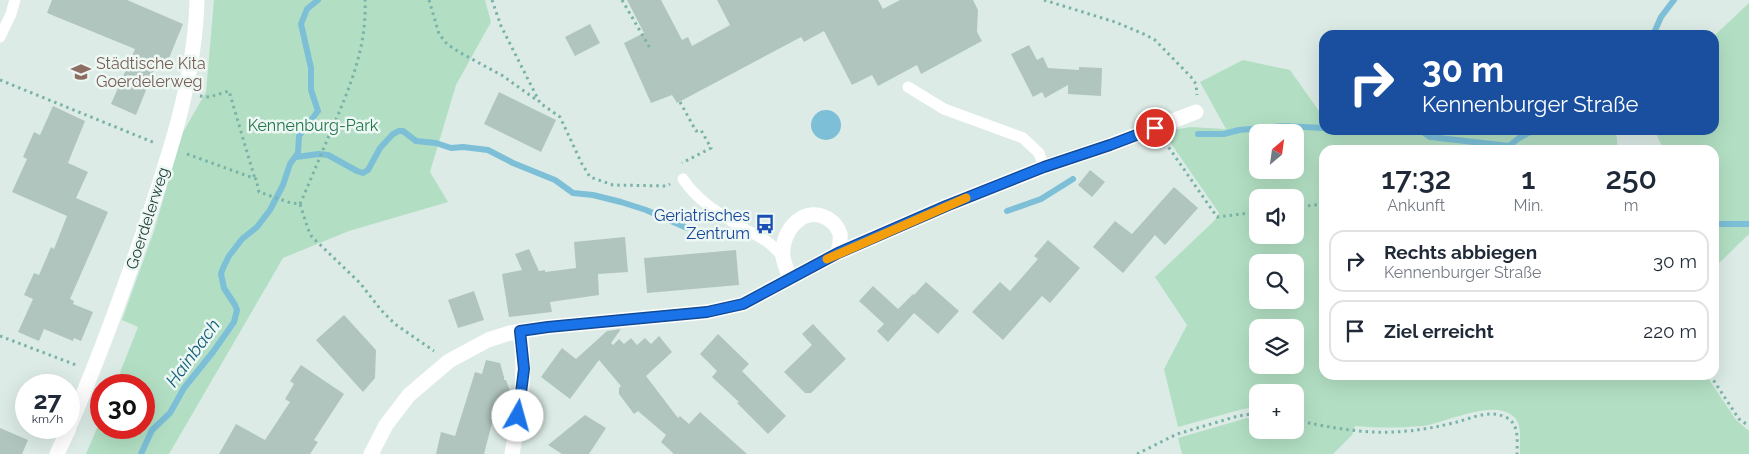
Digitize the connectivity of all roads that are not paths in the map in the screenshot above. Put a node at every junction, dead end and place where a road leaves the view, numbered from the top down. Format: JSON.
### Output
{"nodes":[{"id":1,"x":14,"y":0,"type":"edge"},
{"id":2,"x":197,"y":0,"type":"edge"},
{"id":3,"x":0,"y":37,"type":"edge"},
{"id":4,"x":908,"y":87,"type":"dead end"},
{"id":5,"x":1196,"y":112,"type":"road end"},
{"id":6,"x":1044,"y":167,"type":"junction"},
{"id":7,"x":682,"y":180,"type":"road end"},
{"id":8,"x":838,"y":253,"type":"junction"},
{"id":9,"x":783,"y":257,"type":"junction"},
{"id":10,"x":790,"y":279,"type":"junction"},
{"id":11,"x":520,"y":331,"type":"junction"},
{"id":12,"x":80,"y":402,"type":"edge"},
{"id":13,"x":64,"y":439,"type":"edge"},
{"id":14,"x":57,"y":454,"type":"edge"},
{"id":15,"x":371,"y":454,"type":"edge"},
{"id":16,"x":512,"y":454,"type":"edge"}],
"edges":[{"from":1,"to":3,"type":"lane"},
{"from":2,"to":12,"type":"street","name":"Goerdelerweg"},
{"from":4,"to":6,"type":"lane"},
{"from":5,"to":6,"type":"street"},
{"from":6,"to":8,"type":"street"},
{"from":7,"to":9,"type":"lane"},
{"from":8,"to":9,"type":"street"},
{"from":8,"to":10,"type":"street"},
{"from":9,"to":10,"type":"street"},
{"from":10,"to":11,"type":"street"},
{"from":11,"to":15,"type":"street"},
{"from":11,"to":16,"type":"street"},
{"from":13,"to":14,"type":"street","name":"Goerdelerweg"}]}
